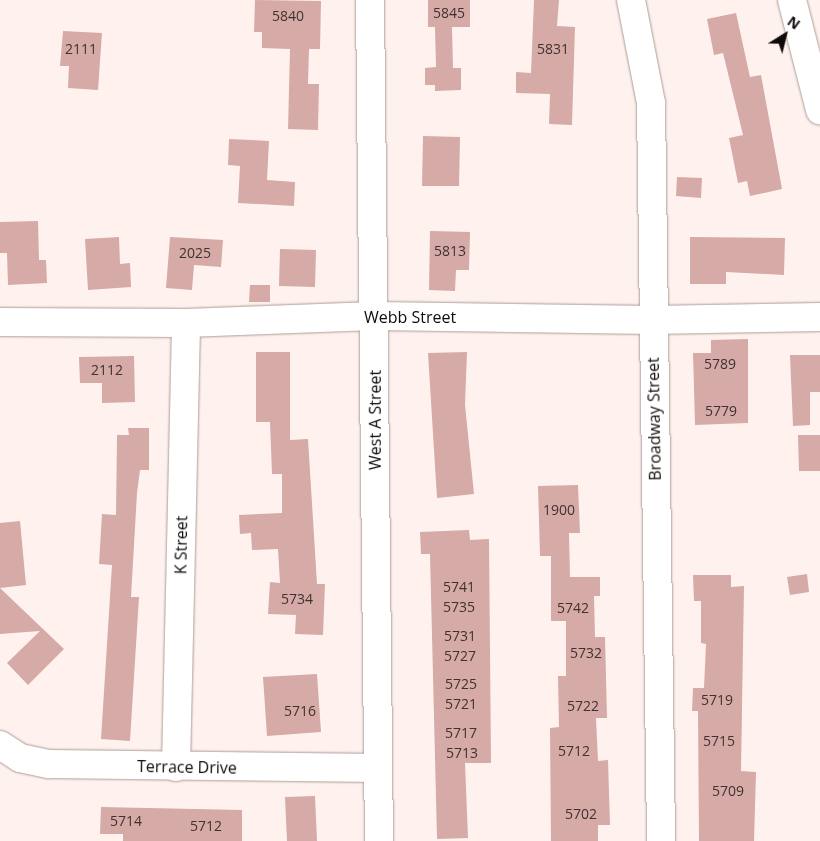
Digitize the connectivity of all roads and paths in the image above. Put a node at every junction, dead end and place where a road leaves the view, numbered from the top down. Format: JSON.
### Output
{"nodes":[{"id":1,"x":370,"y":0,"type":"edge"},
{"id":2,"x":630,"y":0,"type":"edge"},
{"id":3,"x":792,"y":0,"type":"edge"},
{"id":4,"x":820,"y":110,"type":"edge"},
{"id":5,"x":374,"y":316,"type":"junction"},
{"id":6,"x":820,"y":316,"type":"edge"},
{"id":7,"x":652,"y":320,"type":"junction"},
{"id":8,"x":0,"y":322,"type":"edge"},
{"id":9,"x":186,"y":323,"type":"junction"},
{"id":10,"x":0,"y":746,"type":"edge"},
{"id":11,"x":176,"y":767,"type":"junction"},
{"id":12,"x":378,"y":768,"type":"junction"},
{"id":13,"x":379,"y":841,"type":"edge"},
{"id":14,"x":661,"y":841,"type":"edge"}],
"edges":[{"from":1,"to":5,"type":"street","name":"West A Street"},
{"from":2,"to":7,"type":"street","name":"Broadway Street"},
{"from":3,"to":4,"type":"street"},
{"from":5,"to":7,"type":"street","name":"Webb Street"},
{"from":5,"to":9,"type":"street","name":"Webb Street"},
{"from":5,"to":12,"type":"street","name":"West A Street"},
{"from":6,"to":7,"type":"street","name":"Webb Street"},
{"from":7,"to":14,"type":"street","name":"Broadway Street"},
{"from":8,"to":9,"type":"street","name":"Webb Street"},
{"from":9,"to":11,"type":"street","name":"K Street"},
{"from":10,"to":11,"type":"street","name":"Terrace Drive"},
{"from":11,"to":12,"type":"street","name":"Terrace Drive"},
{"from":12,"to":13,"type":"street","name":"West A Street"}]}
